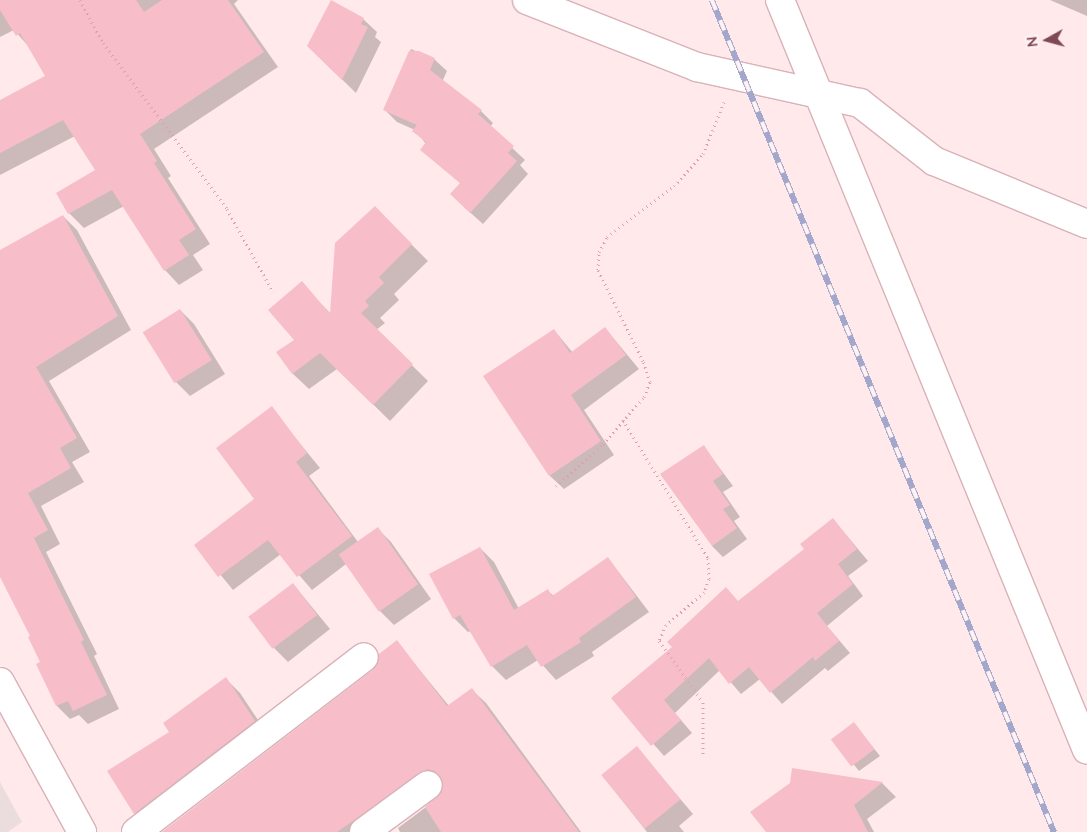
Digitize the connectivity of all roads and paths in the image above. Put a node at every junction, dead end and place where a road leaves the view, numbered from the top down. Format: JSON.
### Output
{"nodes":[{"id":1,"x":80,"y":0,"type":"edge"},
{"id":2,"x":527,"y":0,"type":"edge"},
{"id":3,"x":780,"y":0,"type":"edge"},
{"id":4,"x":734,"y":76,"type":"junction"},
{"id":5,"x":821,"y":94,"type":"junction"},
{"id":6,"x":1087,"y":224,"type":"edge"},
{"id":7,"x":273,"y":292,"type":"dead end"},
{"id":8,"x":624,"y":420,"type":"junction"},
{"id":9,"x":556,"y":486,"type":"dead end"},
{"id":10,"x":364,"y":657,"type":"dead end"},
{"id":11,"x":0,"y":682,"type":"edge"},
{"id":12,"x":1087,"y":750,"type":"edge"},
{"id":13,"x":702,"y":754,"type":"dead end"},
{"id":14,"x":428,"y":784,"type":"dead end"},
{"id":15,"x":82,"y":832,"type":"edge"},
{"id":16,"x":136,"y":832,"type":"edge"},
{"id":17,"x":364,"y":832,"type":"edge"}],
"edges":[{"from":1,"to":7,"type":"path"},
{"from":2,"to":4,"type":"street"},
{"from":3,"to":5,"type":"street"},
{"from":4,"to":5,"type":"street"},
{"from":4,"to":8,"type":"path"},
{"from":5,"to":6,"type":"street"},
{"from":5,"to":12,"type":"street"},
{"from":8,"to":9,"type":"path"},
{"from":8,"to":13,"type":"path"},
{"from":10,"to":16,"type":"street"},
{"from":11,"to":15,"type":"street"},
{"from":14,"to":17,"type":"street"}]}
